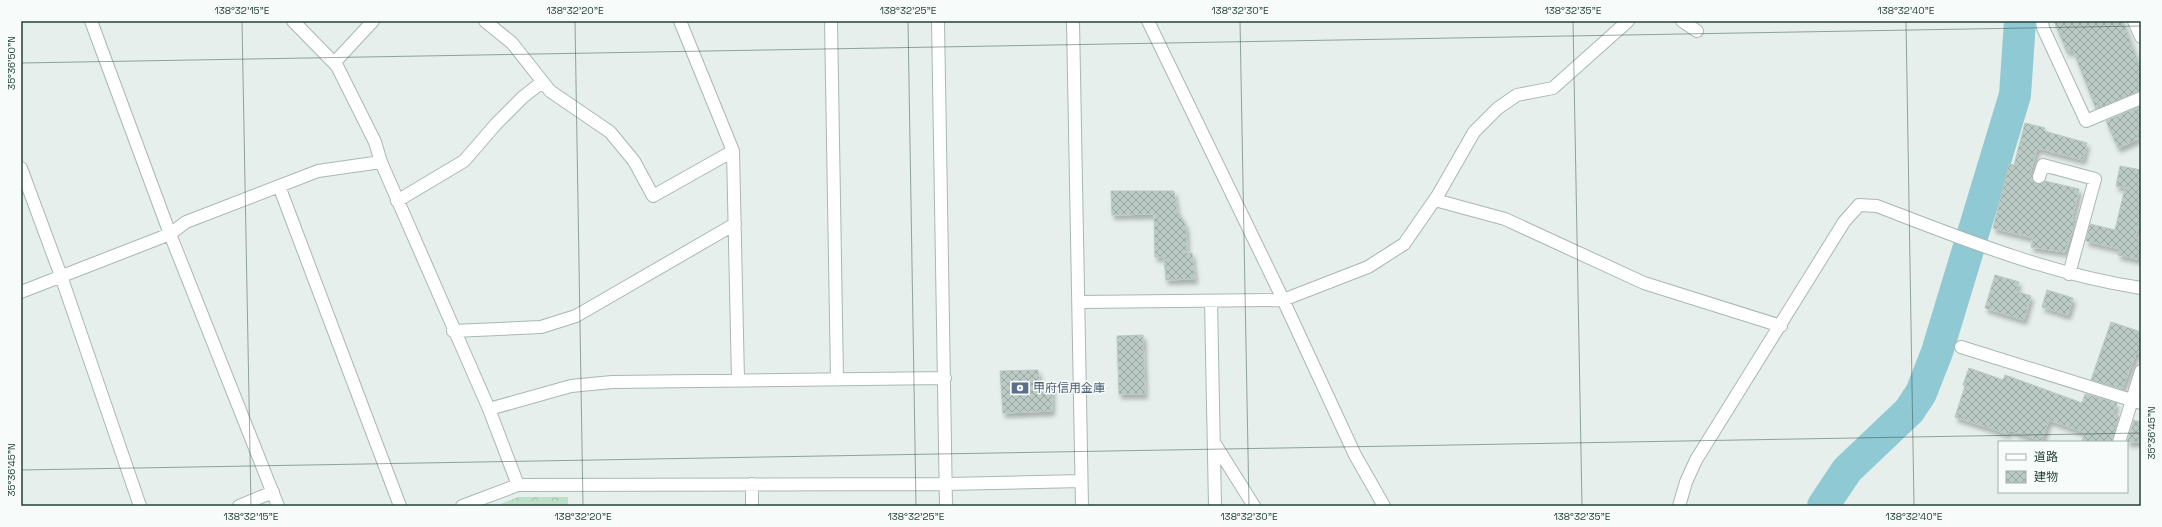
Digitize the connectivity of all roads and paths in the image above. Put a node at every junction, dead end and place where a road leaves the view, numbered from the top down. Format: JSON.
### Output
{"nodes":[{"id":1,"x":91,"y":21,"type":"edge"},
{"id":2,"x":293,"y":21,"type":"edge"},
{"id":3,"x":373,"y":21,"type":"edge"},
{"id":4,"x":485,"y":21,"type":"edge"},
{"id":5,"x":680,"y":21,"type":"edge"},
{"id":6,"x":830,"y":21,"type":"edge"},
{"id":7,"x":938,"y":21,"type":"edge"},
{"id":8,"x":1073,"y":21,"type":"edge"},
{"id":9,"x":1148,"y":21,"type":"edge"},
{"id":10,"x":1628,"y":21,"type":"edge"},
{"id":11,"x":1682,"y":21,"type":"edge"},
{"id":12,"x":2042,"y":21,"type":"edge"},
{"id":13,"x":2134,"y":21,"type":"edge"},
{"id":14,"x":1697,"y":31,"type":"dead end"},
{"id":15,"x":2141,"y":37,"type":"edge"},
{"id":16,"x":334,"y":64,"type":"junction"},
{"id":17,"x":542,"y":82,"type":"junction"},
{"id":18,"x":2141,"y":98,"type":"edge"},
{"id":19,"x":733,"y":151,"type":"junction"},
{"id":20,"x":381,"y":162,"type":"junction"},
{"id":21,"x":21,"y":168,"type":"edge"},
{"id":22,"x":2039,"y":177,"type":"dead end"},
{"id":23,"x":278,"y":186,"type":"junction"},
{"id":24,"x":1435,"y":200,"type":"junction"},
{"id":25,"x":397,"y":201,"type":"junction"},
{"id":26,"x":735,"y":224,"type":"junction"},
{"id":27,"x":170,"y":234,"type":"junction"},
{"id":28,"x":2069,"y":274,"type":"junction"},
{"id":29,"x":61,"y":276,"type":"junction"},
{"id":30,"x":2141,"y":288,"type":"edge"},
{"id":31,"x":21,"y":292,"type":"edge"},
{"id":32,"x":1211,"y":300,"type":"junction"},
{"id":33,"x":1282,"y":300,"type":"junction"},
{"id":34,"x":1079,"y":302,"type":"junction"},
{"id":35,"x":1781,"y":326,"type":"junction"},
{"id":36,"x":453,"y":331,"type":"junction"},
{"id":37,"x":1961,"y":347,"type":"dead end"},
{"id":38,"x":2141,"y":371,"type":"edge"},
{"id":39,"x":945,"y":378,"type":"junction"},
{"id":40,"x":837,"y":379,"type":"junction"},
{"id":41,"x":738,"y":380,"type":"junction"},
{"id":42,"x":2136,"y":402,"type":"edge"},
{"id":43,"x":489,"y":409,"type":"junction"},
{"id":44,"x":2119,"y":441,"type":"edge"},
{"id":45,"x":1214,"y":443,"type":"junction"},
{"id":46,"x":1081,"y":481,"type":"junction"},
{"id":47,"x":752,"y":484,"type":"junction"},
{"id":48,"x":946,"y":484,"type":"junction"},
{"id":49,"x":518,"y":485,"type":"junction"},
{"id":50,"x":273,"y":492,"type":"junction"},
{"id":51,"x":1381,"y":505,"type":"edge"},
{"id":52,"x":140,"y":506,"type":"edge"},
{"id":53,"x":239,"y":506,"type":"edge"},
{"id":54,"x":278,"y":506,"type":"edge"},
{"id":55,"x":400,"y":506,"type":"edge"},
{"id":56,"x":462,"y":506,"type":"edge"},
{"id":57,"x":752,"y":506,"type":"edge"},
{"id":58,"x":946,"y":506,"type":"edge"},
{"id":59,"x":1082,"y":506,"type":"edge"},
{"id":60,"x":1216,"y":506,"type":"edge"},
{"id":61,"x":1254,"y":506,"type":"edge"},
{"id":62,"x":1679,"y":506,"type":"edge"}],
"edges":[{"from":1,"to":27,"type":"street"},
{"from":2,"to":16,"type":"street"},
{"from":3,"to":16,"type":"street"},
{"from":4,"to":17,"type":"street"},
{"from":5,"to":19,"type":"street"},
{"from":6,"to":40,"type":"street"},
{"from":7,"to":39,"type":"street"},
{"from":8,"to":34,"type":"street"},
{"from":9,"to":33,"type":"street"},
{"from":10,"to":24,"type":"street"},
{"from":11,"to":14,"type":"street"},
{"from":12,"to":18,"type":"street"},
{"from":13,"to":15,"type":"street"},
{"from":16,"to":20,"type":"street"},
{"from":17,"to":19,"type":"street"},
{"from":17,"to":25,"type":"street"},
{"from":19,"to":26,"type":"street"},
{"from":20,"to":23,"type":"street"},
{"from":20,"to":25,"type":"street"},
{"from":21,"to":29,"type":"street"},
{"from":22,"to":28,"type":"street"},
{"from":23,"to":27,"type":"street"},
{"from":23,"to":55,"type":"street"},
{"from":24,"to":33,"type":"street"},
{"from":24,"to":35,"type":"street"},
{"from":25,"to":36,"type":"street"},
{"from":26,"to":36,"type":"street"},
{"from":26,"to":41,"type":"street"},
{"from":27,"to":29,"type":"street"},
{"from":27,"to":50,"type":"street"},
{"from":28,"to":30,"type":"street"},
{"from":28,"to":35,"type":"street"},
{"from":29,"to":31,"type":"street"},
{"from":29,"to":52,"type":"street"},
{"from":32,"to":33,"type":"street"},
{"from":32,"to":34,"type":"street"},
{"from":32,"to":45,"type":"street"},
{"from":33,"to":51,"type":"street"},
{"from":34,"to":46,"type":"street"},
{"from":35,"to":62,"type":"street"},
{"from":36,"to":43,"type":"street"},
{"from":37,"to":42,"type":"street"},
{"from":38,"to":42,"type":"street"},
{"from":39,"to":40,"type":"street"},
{"from":39,"to":48,"type":"street"},
{"from":40,"to":41,"type":"street"},
{"from":41,"to":43,"type":"street"},
{"from":42,"to":44,"type":"street"},
{"from":43,"to":49,"type":"street"},
{"from":45,"to":60,"type":"street"},
{"from":45,"to":61,"type":"street"},
{"from":46,"to":48,"type":"street"},
{"from":46,"to":59,"type":"street"},
{"from":47,"to":48,"type":"street"},
{"from":47,"to":49,"type":"street"},
{"from":47,"to":57,"type":"street"},
{"from":48,"to":58,"type":"street"},
{"from":49,"to":56,"type":"street"},
{"from":50,"to":53,"type":"street"},
{"from":50,"to":54,"type":"street"}]}
